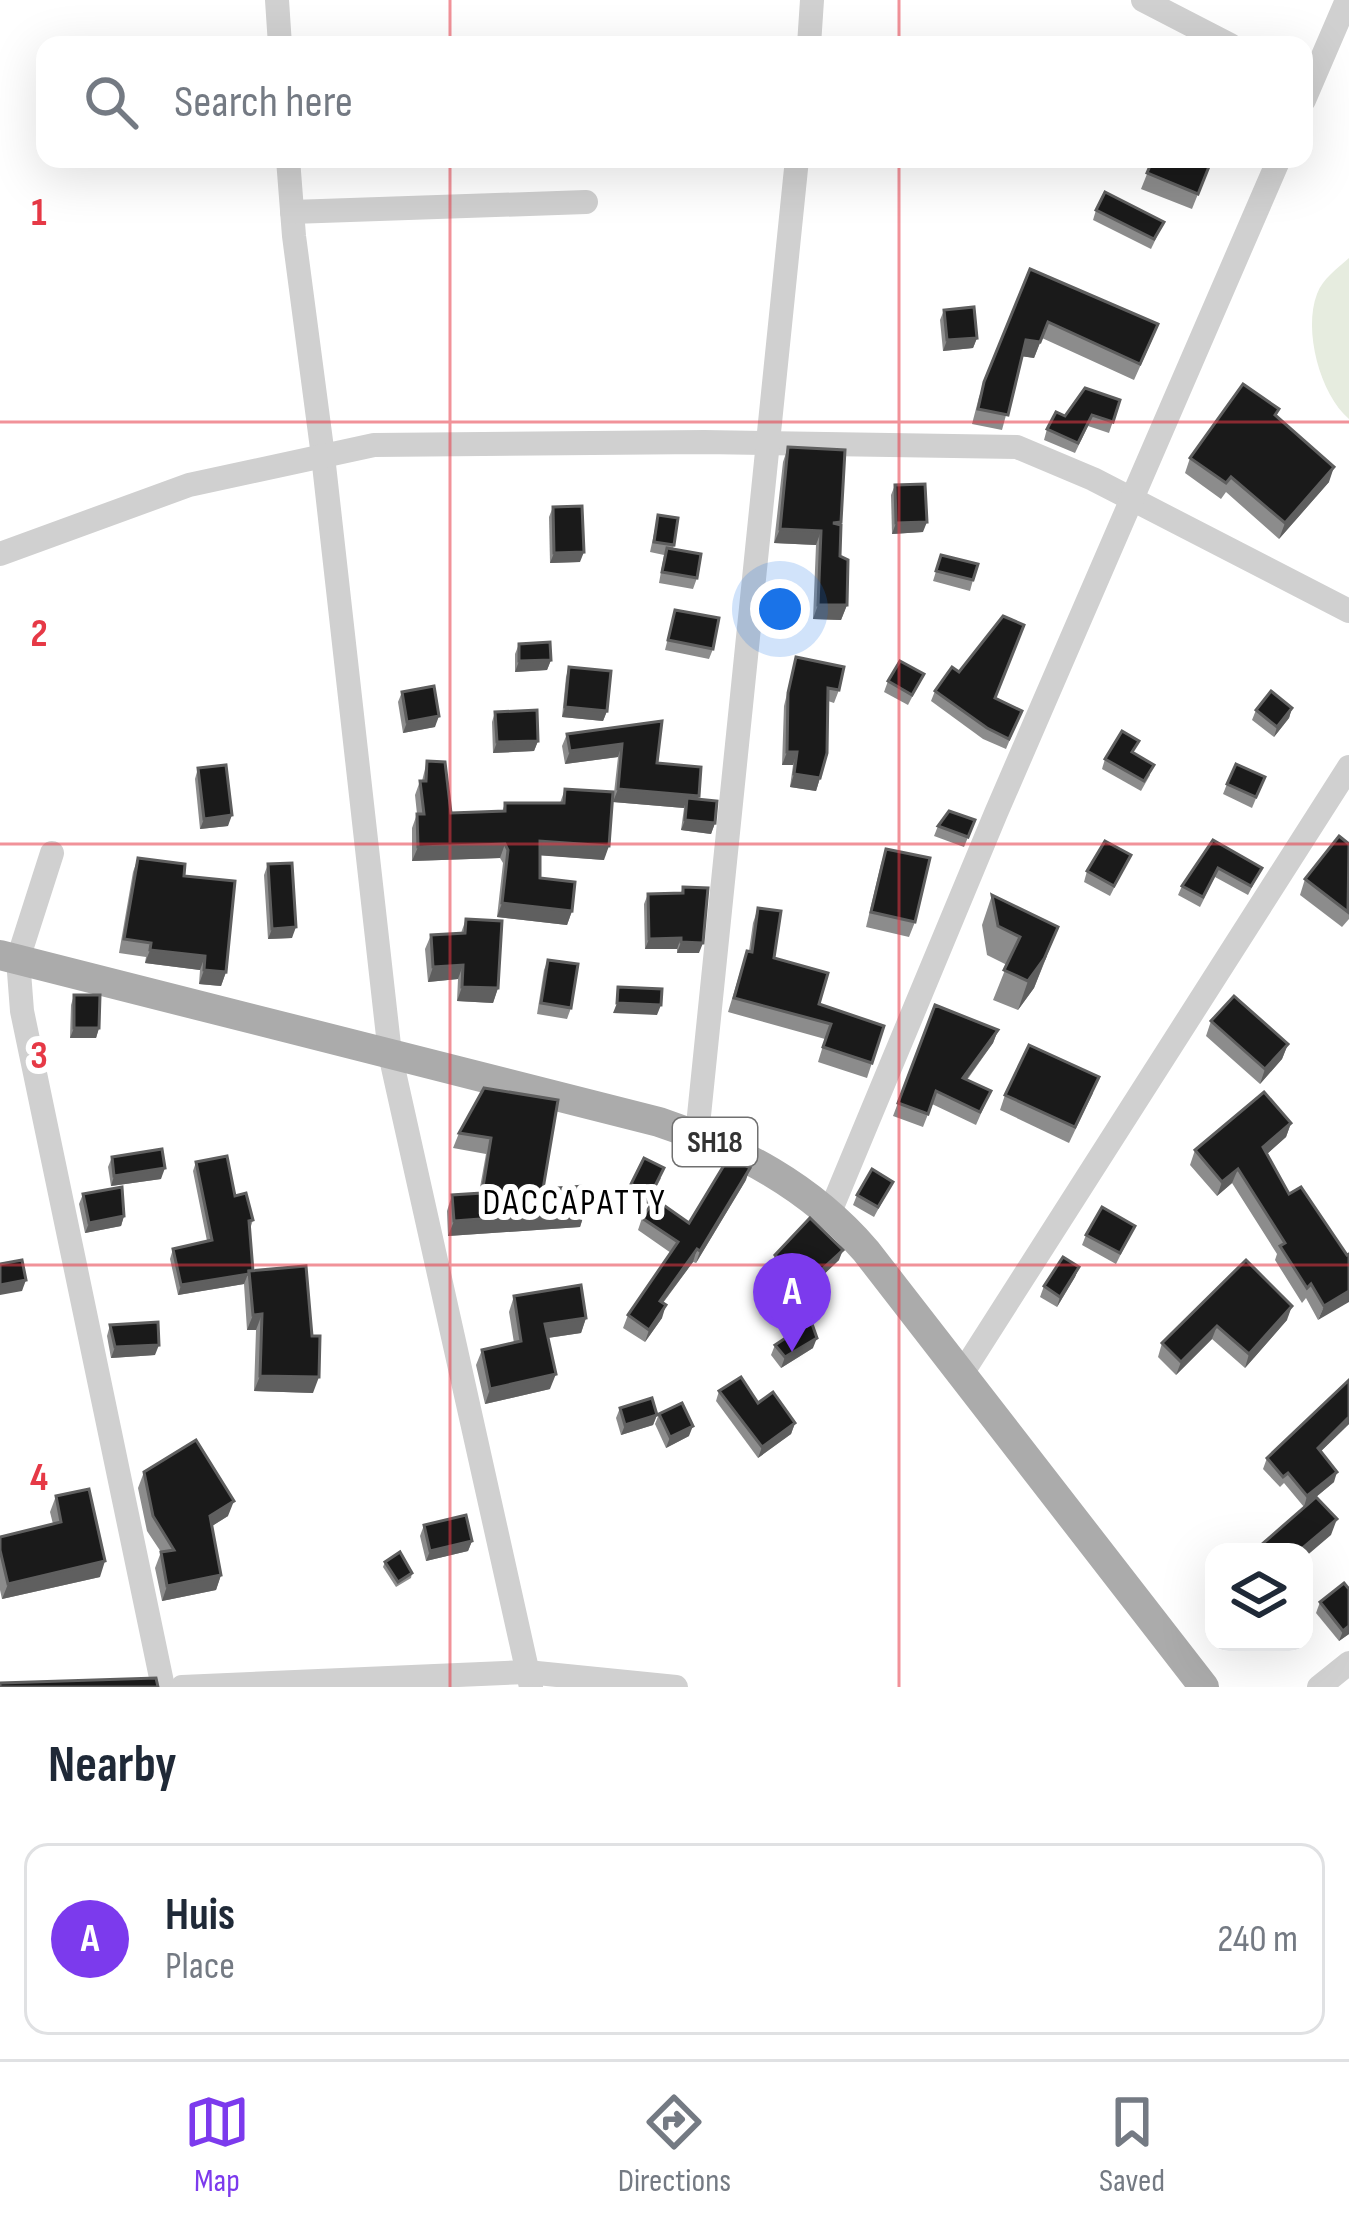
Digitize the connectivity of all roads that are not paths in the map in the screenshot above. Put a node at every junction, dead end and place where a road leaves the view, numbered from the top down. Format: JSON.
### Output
{"nodes":[{"id":1,"x":277,"y":0,"type":"edge"},
{"id":2,"x":812,"y":0,"type":"edge"},
{"id":3,"x":1143,"y":0,"type":"edge"},
{"id":4,"x":1347,"y":0,"type":"edge"},
{"id":5,"x":279,"y":36,"type":"edge"},
{"id":6,"x":810,"y":36,"type":"edge"},
{"id":7,"x":1213,"y":36,"type":"edge"},
{"id":8,"x":1313,"y":74,"type":"edge"},
{"id":9,"x":289,"y":168,"type":"edge"},
{"id":10,"x":796,"y":168,"type":"edge"},
{"id":11,"x":1275,"y":168,"type":"edge"},
{"id":12,"x":586,"y":202,"type":"dead end"},
{"id":13,"x":292,"y":212,"type":"junction"},
{"id":14,"x":769,"y":443,"type":"junction"},
{"id":15,"x":323,"y":456,"type":"junction"},
{"id":16,"x":1133,"y":499,"type":"junction"},
{"id":17,"x":0,"y":554,"type":"edge"},
{"id":18,"x":1349,"y":611,"type":"edge"},
{"id":19,"x":1349,"y":767,"type":"edge"},
{"id":20,"x":52,"y":853,"type":"dead end"},
{"id":21,"x":9,"y":957,"type":"edge"},
{"id":22,"x":390,"y":1054,"type":"junction"},
{"id":23,"x":697,"y":1135,"type":"junction"},
{"id":24,"x":830,"y":1212,"type":"junction"},
{"id":25,"x":961,"y":1375,"type":"junction"},
{"id":26,"x":1349,"y":1664,"type":"edge"},
{"id":27,"x":529,"y":1680,"type":"edge"},
{"id":28,"x":164,"y":1687,"type":"edge"},
{"id":29,"x":182,"y":1687,"type":"edge"},
{"id":30,"x":676,"y":1687,"type":"edge"},
{"id":31,"x":1204,"y":1687,"type":"edge"},
{"id":32,"x":1319,"y":1687,"type":"edge"}],
"edges":[{"from":1,"to":5,"type":"street"},
{"from":2,"to":6,"type":"street"},
{"from":3,"to":7,"type":"street"},
{"from":4,"to":8,"type":"street"},
{"from":9,"to":13,"type":"street"},
{"from":10,"to":14,"type":"street"},
{"from":11,"to":16,"type":"street"},
{"from":12,"to":13,"type":"street"},
{"from":13,"to":15,"type":"street"},
{"from":14,"to":15,"type":"street"},
{"from":14,"to":16,"type":"street"},
{"from":14,"to":23,"type":"street"},
{"from":15,"to":17,"type":"street"},
{"from":15,"to":22,"type":"street"},
{"from":16,"to":18,"type":"street"},
{"from":16,"to":24,"type":"street"},
{"from":19,"to":25,"type":"street"},
{"from":20,"to":21,"type":"street"},
{"from":21,"to":22,"type":"main road","number":"SH18"},
{"from":21,"to":28,"type":"street"},
{"from":22,"to":23,"type":"main road","number":"SH18"},
{"from":22,"to":27,"type":"street"},
{"from":23,"to":24,"type":"main road","number":"SH18"},
{"from":24,"to":25,"type":"main road","number":"SH18"},
{"from":25,"to":31,"type":"main road","number":"SH18"},
{"from":26,"to":32,"type":"street"},
{"from":27,"to":29,"type":"street"},
{"from":27,"to":30,"type":"street"}]}
